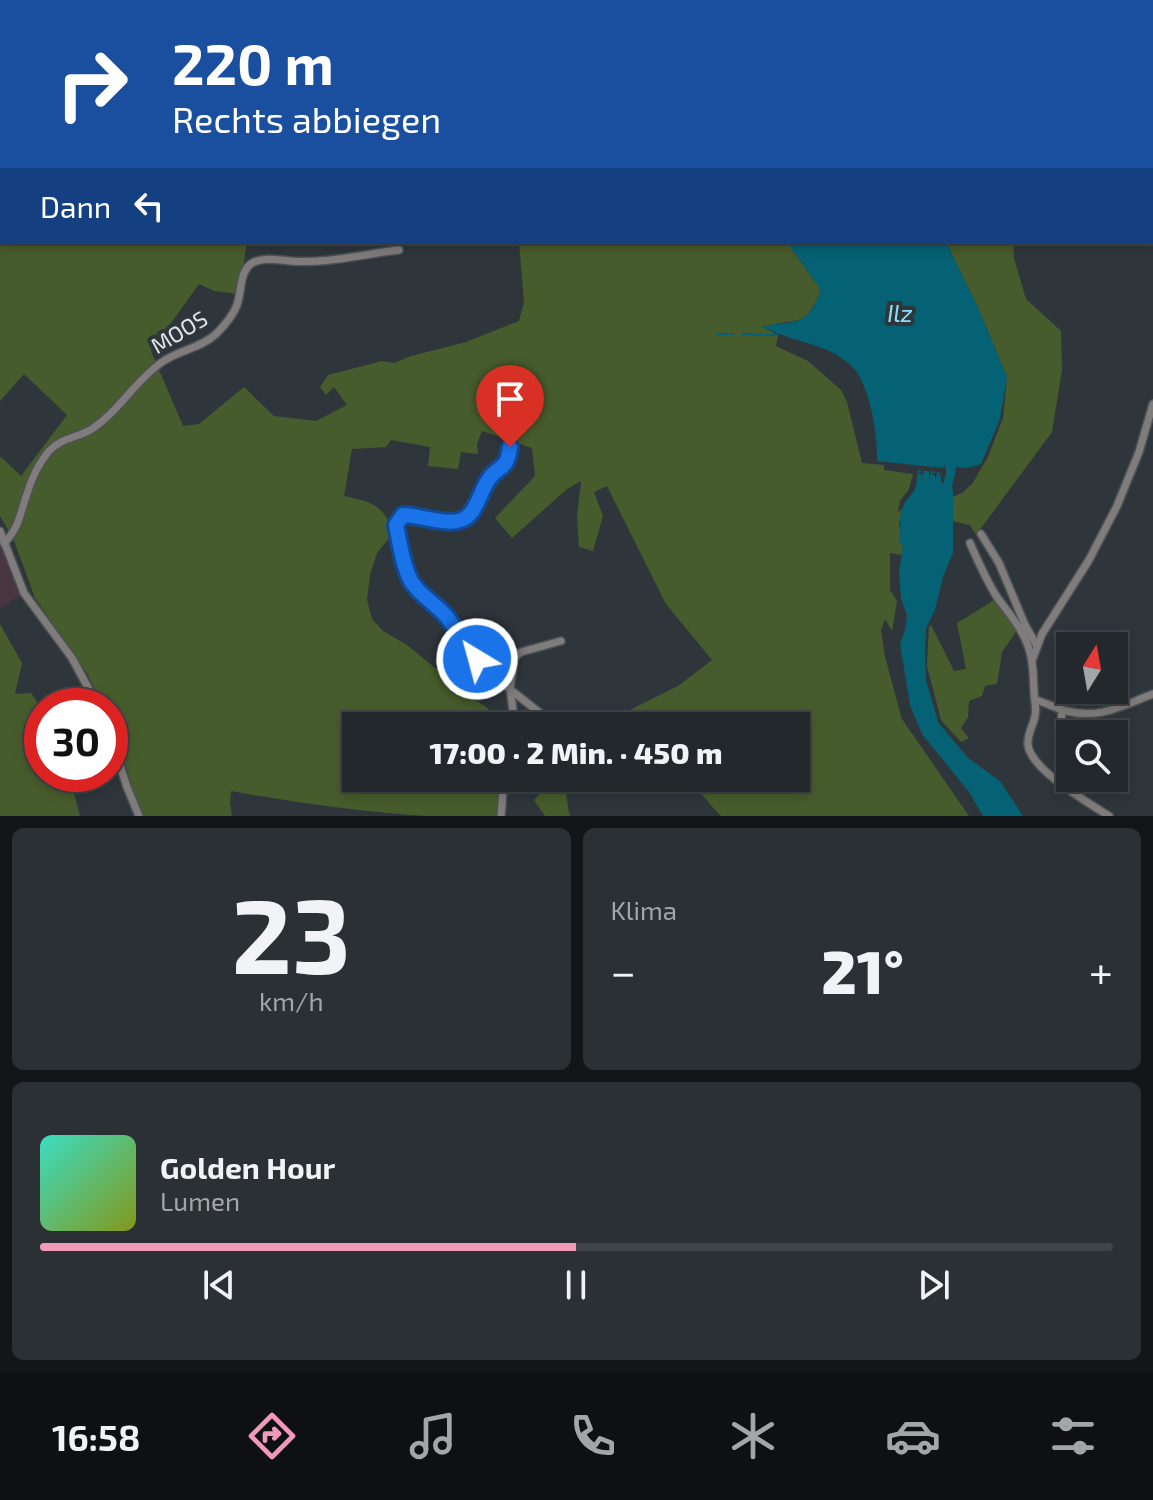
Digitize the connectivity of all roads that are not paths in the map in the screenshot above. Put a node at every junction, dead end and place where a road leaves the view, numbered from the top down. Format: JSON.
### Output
{"nodes":[{"id":1,"x":399,"y":250,"type":"dead end"},
{"id":2,"x":1153,"y":404,"type":"edge"},
{"id":3,"x":510,"y":447,"type":"dead end"},
{"id":4,"x":0,"y":531,"type":"edge"},
{"id":5,"x":981,"y":534,"type":"dead end"},
{"id":6,"x":4,"y":543,"type":"junction"},
{"id":7,"x":970,"y":543,"type":"dead end"},
{"id":8,"x":561,"y":641,"type":"dead end"},
{"id":9,"x":1037,"y":646,"type":"junction"},
{"id":10,"x":1032,"y":660,"type":"junction"},
{"id":11,"x":89,"y":688,"type":"edge"},
{"id":12,"x":510,"y":688,"type":"junction"},
{"id":13,"x":1153,"y":694,"type":"edge"},
{"id":14,"x":1036,"y":700,"type":"junction"},
{"id":15,"x":1062,"y":710,"type":"junction"},
{"id":16,"x":513,"y":712,"type":"edge"},
{"id":17,"x":539,"y":712,"type":"edge"},
{"id":18,"x":1061,"y":720,"type":"edge"},
{"id":19,"x":128,"y":789,"type":"edge"},
{"id":20,"x":503,"y":792,"type":"edge"},
{"id":21,"x":139,"y":816,"type":"edge"},
{"id":22,"x":501,"y":816,"type":"edge"},
{"id":23,"x":1109,"y":816,"type":"edge"}],
"edges":[{"from":1,"to":6,"type":"street","name":"MOOS"},
{"from":2,"to":9,"type":"street"},
{"from":3,"to":12,"type":"street"},
{"from":4,"to":6,"type":"street"},
{"from":5,"to":9,"type":"street"},
{"from":6,"to":11,"type":"street"},
{"from":7,"to":10,"type":"street"},
{"from":8,"to":12,"type":"street"},
{"from":9,"to":10,"type":"street"},
{"from":10,"to":14,"type":"street"},
{"from":12,"to":16,"type":"street"},
{"from":12,"to":17,"type":"street"},
{"from":13,"to":15,"type":"street"},
{"from":14,"to":15,"type":"street"},
{"from":14,"to":23,"type":"street"},
{"from":15,"to":18,"type":"street"},
{"from":19,"to":21,"type":"street"},
{"from":20,"to":22,"type":"street"}]}
